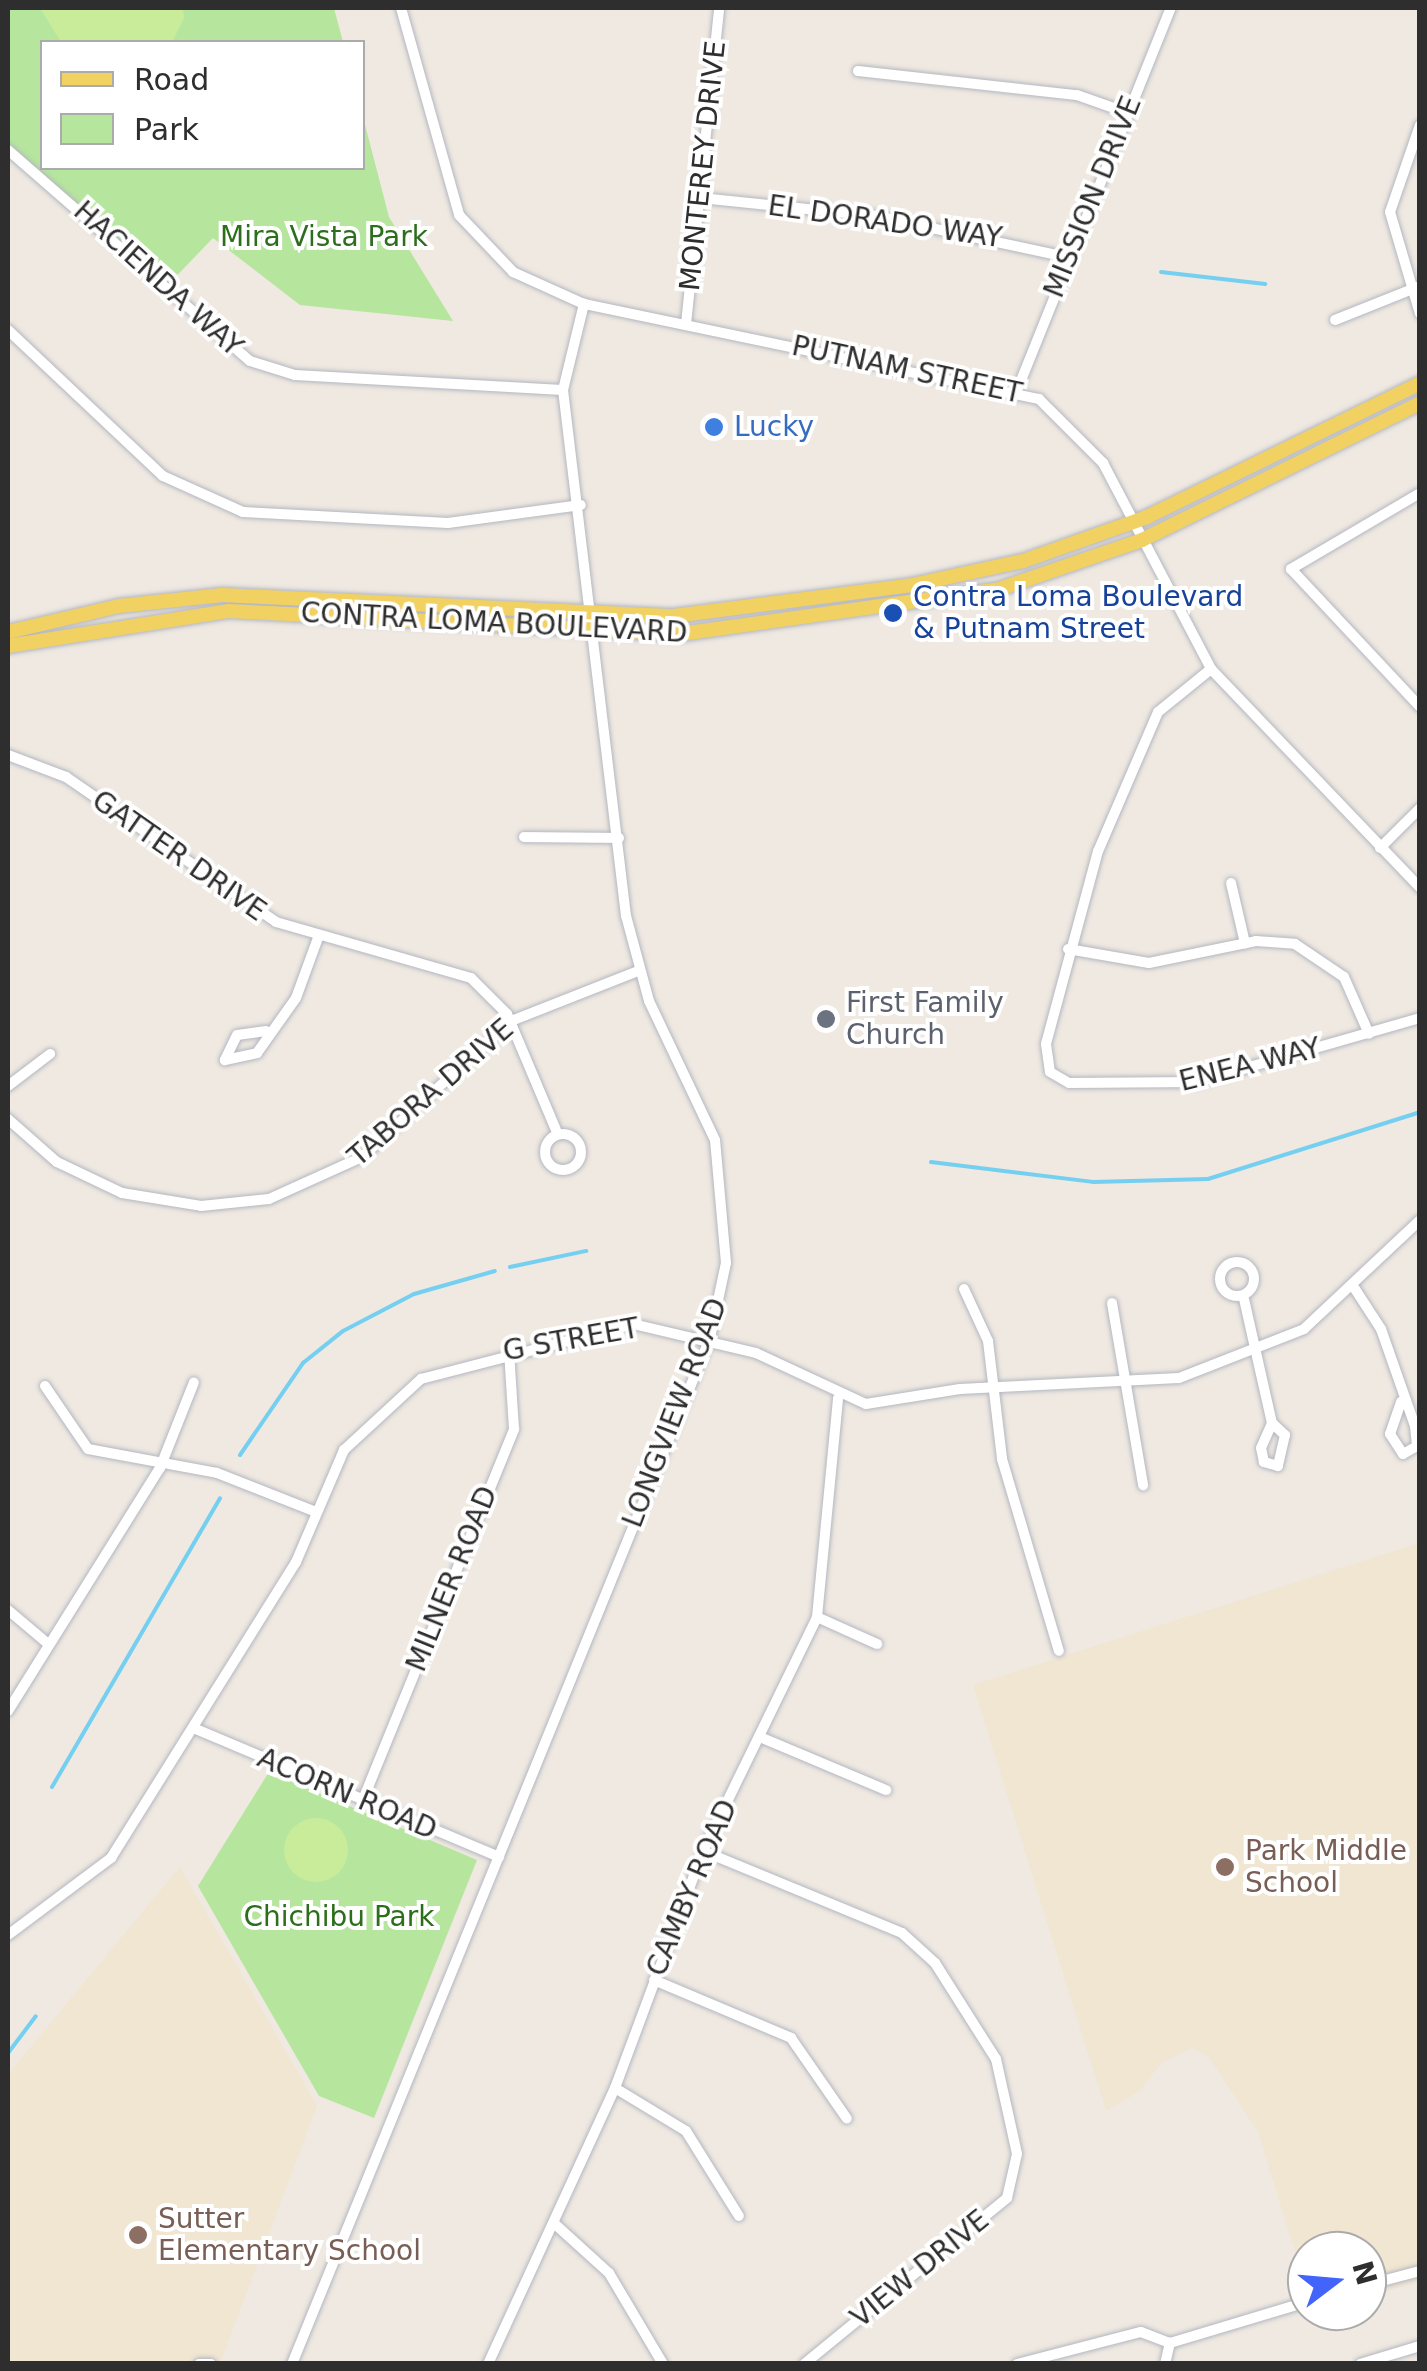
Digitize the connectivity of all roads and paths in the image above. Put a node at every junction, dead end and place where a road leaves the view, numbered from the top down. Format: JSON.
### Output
{"nodes":[{"id":1,"x":401,"y":8,"type":"edge"},
{"id":2,"x":719,"y":8,"type":"edge"},
{"id":3,"x":1170,"y":8,"type":"edge"},
{"id":4,"x":858,"y":71,"type":"dead end"},
{"id":5,"x":1128,"y":113,"type":"junction"},
{"id":6,"x":1420,"y":125,"type":"edge"},
{"id":7,"x":8,"y":150,"type":"edge"},
{"id":8,"x":701,"y":198,"type":"junction"},
{"id":9,"x":1067,"y":256,"type":"junction"},
{"id":10,"x":1414,"y":287,"type":"edge"},
{"id":11,"x":584,"y":304,"type":"junction"},
{"id":12,"x":1420,"y":314,"type":"edge"},
{"id":13,"x":1335,"y":320,"type":"dead end"},
{"id":14,"x":686,"y":324,"type":"junction"},
{"id":15,"x":8,"y":330,"type":"edge"},
{"id":16,"x":1420,"y":383,"type":"edge"},
{"id":17,"x":1018,"y":388,"type":"junction"},
{"id":18,"x":563,"y":390,"type":"junction"},
{"id":19,"x":1420,"y":403,"type":"edge"},
{"id":20,"x":1420,"y":492,"type":"edge"},
{"id":21,"x":581,"y":505,"type":"junction"},
{"id":22,"x":1134,"y":522,"type":"junction"},
{"id":23,"x":1142,"y":540,"type":"junction"},
{"id":24,"x":594,"y":611,"type":"junction"},
{"id":25,"x":8,"y":632,"type":"edge"},
{"id":26,"x":597,"y":632,"type":"junction"},
{"id":27,"x":8,"y":646,"type":"edge"},
{"id":28,"x":1211,"y":668,"type":"junction"},
{"id":29,"x":1420,"y":707,"type":"edge"},
{"id":30,"x":8,"y":755,"type":"edge"},
{"id":31,"x":1420,"y":808,"type":"edge"},
{"id":32,"x":524,"y":837,"type":"dead end"},
{"id":33,"x":619,"y":838,"type":"junction"},
{"id":34,"x":1380,"y":848,"type":"junction"},
{"id":35,"x":1231,"y":884,"type":"dead end"},
{"id":36,"x":1420,"y":888,"type":"edge"},
{"id":37,"x":318,"y":938,"type":"junction"},
{"id":38,"x":1245,"y":943,"type":"junction"},
{"id":39,"x":1068,"y":950,"type":"junction"},
{"id":40,"x":638,"y":971,"type":"junction"},
{"id":41,"x":1420,"y":1018,"type":"edge"},
{"id":42,"x":511,"y":1021,"type":"junction"},
{"id":43,"x":266,"y":1031,"type":"dead end"},
{"id":44,"x":1369,"y":1034,"type":"junction"},
{"id":45,"x":50,"y":1054,"type":"dead end"},
{"id":46,"x":8,"y":1086,"type":"edge"},
{"id":47,"x":8,"y":1119,"type":"edge"},
{"id":48,"x":556,"y":1130,"type":"dead end"},
{"id":49,"x":1420,"y":1220,"type":"edge"},
{"id":50,"x":964,"y":1289,"type":"dead end"},
{"id":51,"x":1355,"y":1289,"type":"junction"},
{"id":52,"x":1244,"y":1298,"type":"dead end"},
{"id":53,"x":1112,"y":1302,"type":"dead end"},
{"id":54,"x":710,"y":1338,"type":"junction"},
{"id":55,"x":509,"y":1351,"type":"junction"},
{"id":56,"x":1260,"y":1352,"type":"junction"},
{"id":57,"x":194,"y":1382,"type":"dead end"},
{"id":58,"x":1125,"y":1382,"type":"junction"},
{"id":59,"x":45,"y":1386,"type":"dead end"},
{"id":60,"x":995,"y":1386,"type":"junction"},
{"id":61,"x":838,"y":1398,"type":"junction"},
{"id":62,"x":1401,"y":1402,"type":"junction"},
{"id":63,"x":1272,"y":1423,"type":"dead end"},
{"id":64,"x":160,"y":1468,"type":"junction"},
{"id":65,"x":1143,"y":1485,"type":"dead end"},
{"id":66,"x":316,"y":1512,"type":"junction"},
{"id":67,"x":8,"y":1610,"type":"edge"},
{"id":68,"x":817,"y":1617,"type":"junction"},
{"id":69,"x":46,"y":1642,"type":"junction"},
{"id":70,"x":877,"y":1644,"type":"dead end"},
{"id":71,"x":1059,"y":1651,"type":"dead end"},
{"id":72,"x":8,"y":1711,"type":"edge"},
{"id":73,"x":196,"y":1729,"type":"junction"},
{"id":74,"x":760,"y":1737,"type":"junction"},
{"id":75,"x":886,"y":1790,"type":"dead end"},
{"id":76,"x":362,"y":1802,"type":"junction"},
{"id":77,"x":703,"y":1851,"type":"junction"},
{"id":78,"x":499,"y":1857,"type":"junction"},
{"id":79,"x":8,"y":1935,"type":"edge"},
{"id":80,"x":654,"y":1980,"type":"junction"},
{"id":81,"x":615,"y":2088,"type":"junction"},
{"id":82,"x":847,"y":2119,"type":"dead end"},
{"id":83,"x":739,"y":2216,"type":"dead end"},
{"id":84,"x":556,"y":2225,"type":"junction"},
{"id":85,"x":1420,"y":2270,"type":"edge"},
{"id":86,"x":1387,"y":2279,"type":"edge"},
{"id":87,"x":1287,"y":2308,"type":"edge"},
{"id":88,"x":1170,"y":2344,"type":"junction"},
{"id":89,"x":1420,"y":2346,"type":"edge"},
{"id":90,"x":202,"y":2363,"type":"edge"},
{"id":91,"x":211,"y":2364,"type":"edge"},
{"id":92,"x":292,"y":2364,"type":"edge"},
{"id":93,"x":488,"y":2364,"type":"edge"},
{"id":94,"x":663,"y":2364,"type":"edge"},
{"id":95,"x":804,"y":2364,"type":"edge"},
{"id":96,"x":1017,"y":2364,"type":"edge"},
{"id":97,"x":1165,"y":2364,"type":"edge"},
{"id":98,"x":1360,"y":2364,"type":"edge"}],
"edges":[{"from":1,"to":11,"type":"street","name":"PUTNAM STREET"},
{"from":2,"to":8,"type":"street","name":"MONTEREY DRIVE"},
{"from":3,"to":5,"type":"street","name":"MISSION DRIVE"},
{"from":4,"to":5,"type":"street"},
{"from":5,"to":9,"type":"street","name":"MISSION DRIVE"},
{"from":6,"to":10,"type":"street"},
{"from":7,"to":18,"type":"street","name":"HACIENDA WAY"},
{"from":8,"to":9,"type":"street","name":"EL DORADO WAY"},
{"from":8,"to":14,"type":"street","name":"MONTEREY DRIVE"},
{"from":9,"to":17,"type":"street","name":"MISSION DRIVE"},
{"from":10,"to":12,"type":"street"},
{"from":10,"to":13,"type":"street"},
{"from":11,"to":14,"type":"street","name":"PUTNAM STREET"},
{"from":11,"to":18,"type":"street","name":"LONGVIEW ROAD"},
{"from":14,"to":17,"type":"street","name":"PUTNAM STREET"},
{"from":15,"to":21,"type":"street"},
{"from":16,"to":22,"type":"main road","name":"CONTRA LOMA BOULEVARD"},
{"from":17,"to":22,"type":"street","name":"PUTNAM STREET"},
{"from":18,"to":21,"type":"street","name":"LONGVIEW ROAD"},
{"from":19,"to":23,"type":"main road","name":"CONTRA LOMA BOULEVARD"},
{"from":20,"to":29,"type":"street"},
{"from":21,"to":24,"type":"street","name":"LONGVIEW ROAD"},
{"from":22,"to":23,"type":"street","name":"PUTNAM STREET"},
{"from":22,"to":24,"type":"main road","name":"CONTRA LOMA BOULEVARD"},
{"from":23,"to":26,"type":"main road","name":"CONTRA LOMA BOULEVARD"},
{"from":23,"to":28,"type":"street","name":"PUTNAM STREET"},
{"from":24,"to":25,"type":"main road","name":"CONTRA LOMA BOULEVARD"},
{"from":24,"to":26,"type":"street","name":"LONGVIEW ROAD"},
{"from":26,"to":27,"type":"main road","name":"CONTRA LOMA BOULEVARD"},
{"from":26,"to":33,"type":"street","name":"LONGVIEW ROAD"},
{"from":28,"to":34,"type":"street","name":"PUTNAM STREET"},
{"from":28,"to":39,"type":"street"},
{"from":30,"to":37,"type":"street","name":"GATTER DRIVE"},
{"from":31,"to":34,"type":"street"},
{"from":32,"to":33,"type":"street"},
{"from":33,"to":40,"type":"street","name":"LONGVIEW ROAD"},
{"from":34,"to":36,"type":"street","name":"PUTNAM STREET"},
{"from":35,"to":38,"type":"street"},
{"from":37,"to":42,"type":"street","name":"GATTER DRIVE"},
{"from":37,"to":43,"type":"street"},
{"from":38,"to":39,"type":"street"},
{"from":38,"to":44,"type":"street"},
{"from":39,"to":44,"type":"street","name":"ENEA WAY"},
{"from":40,"to":42,"type":"street","name":"TABORA DRIVE"},
{"from":40,"to":54,"type":"street","name":"LONGVIEW ROAD"},
{"from":41,"to":44,"type":"street","name":"ENEA WAY"},
{"from":42,"to":47,"type":"street","name":"TABORA DRIVE"},
{"from":42,"to":48,"type":"street","name":"GATTER DRIVE"},
{"from":45,"to":46,"type":"street"},
{"from":49,"to":51,"type":"street","name":"G STREET"},
{"from":50,"to":60,"type":"street"},
{"from":51,"to":56,"type":"street","name":"G STREET"},
{"from":51,"to":62,"type":"street"},
{"from":52,"to":56,"type":"street"},
{"from":53,"to":58,"type":"street"},
{"from":54,"to":55,"type":"street","name":"G STREET"},
{"from":54,"to":61,"type":"street","name":"G STREET"},
{"from":54,"to":78,"type":"street","name":"LONGVIEW ROAD"},
{"from":55,"to":66,"type":"street","name":"G STREET"},
{"from":55,"to":76,"type":"street","name":"MILNER ROAD"},
{"from":56,"to":58,"type":"street","name":"G STREET"},
{"from":56,"to":63,"type":"street"},
{"from":57,"to":64,"type":"street"},
{"from":58,"to":60,"type":"street","name":"G STREET"},
{"from":58,"to":65,"type":"street"},
{"from":59,"to":64,"type":"street"},
{"from":60,"to":61,"type":"street","name":"G STREET"},
{"from":60,"to":71,"type":"street"},
{"from":61,"to":68,"type":"street","name":"CAMBY ROAD"},
{"from":62,"to":62,"type":"street"},
{"from":64,"to":66,"type":"street"},
{"from":64,"to":69,"type":"street"},
{"from":66,"to":73,"type":"street","name":"G STREET"},
{"from":67,"to":69,"type":"street"},
{"from":68,"to":70,"type":"street"},
{"from":68,"to":74,"type":"street","name":"CAMBY ROAD"},
{"from":69,"to":72,"type":"street"},
{"from":73,"to":76,"type":"street","name":"ACORN ROAD"},
{"from":73,"to":79,"type":"street","name":"G STREET"},
{"from":74,"to":75,"type":"street"},
{"from":74,"to":77,"type":"street","name":"CAMBY ROAD"},
{"from":76,"to":78,"type":"street","name":"ACORN ROAD"},
{"from":77,"to":80,"type":"street","name":"CAMBY ROAD"},
{"from":77,"to":95,"type":"street","name":"VIEW DRIVE"},
{"from":78,"to":92,"type":"street","name":"LONGVIEW ROAD"},
{"from":80,"to":81,"type":"street","name":"CAMBY ROAD"},
{"from":80,"to":82,"type":"street"},
{"from":81,"to":83,"type":"street"},
{"from":81,"to":84,"type":"street","name":"CAMBY ROAD"},
{"from":84,"to":93,"type":"street","name":"CAMBY ROAD"},
{"from":84,"to":94,"type":"street"},
{"from":85,"to":86,"type":"street"},
{"from":87,"to":88,"type":"street"},
{"from":88,"to":96,"type":"street"},
{"from":88,"to":97,"type":"street"},
{"from":89,"to":98,"type":"street"},
{"from":90,"to":91,"type":"street"}]}
